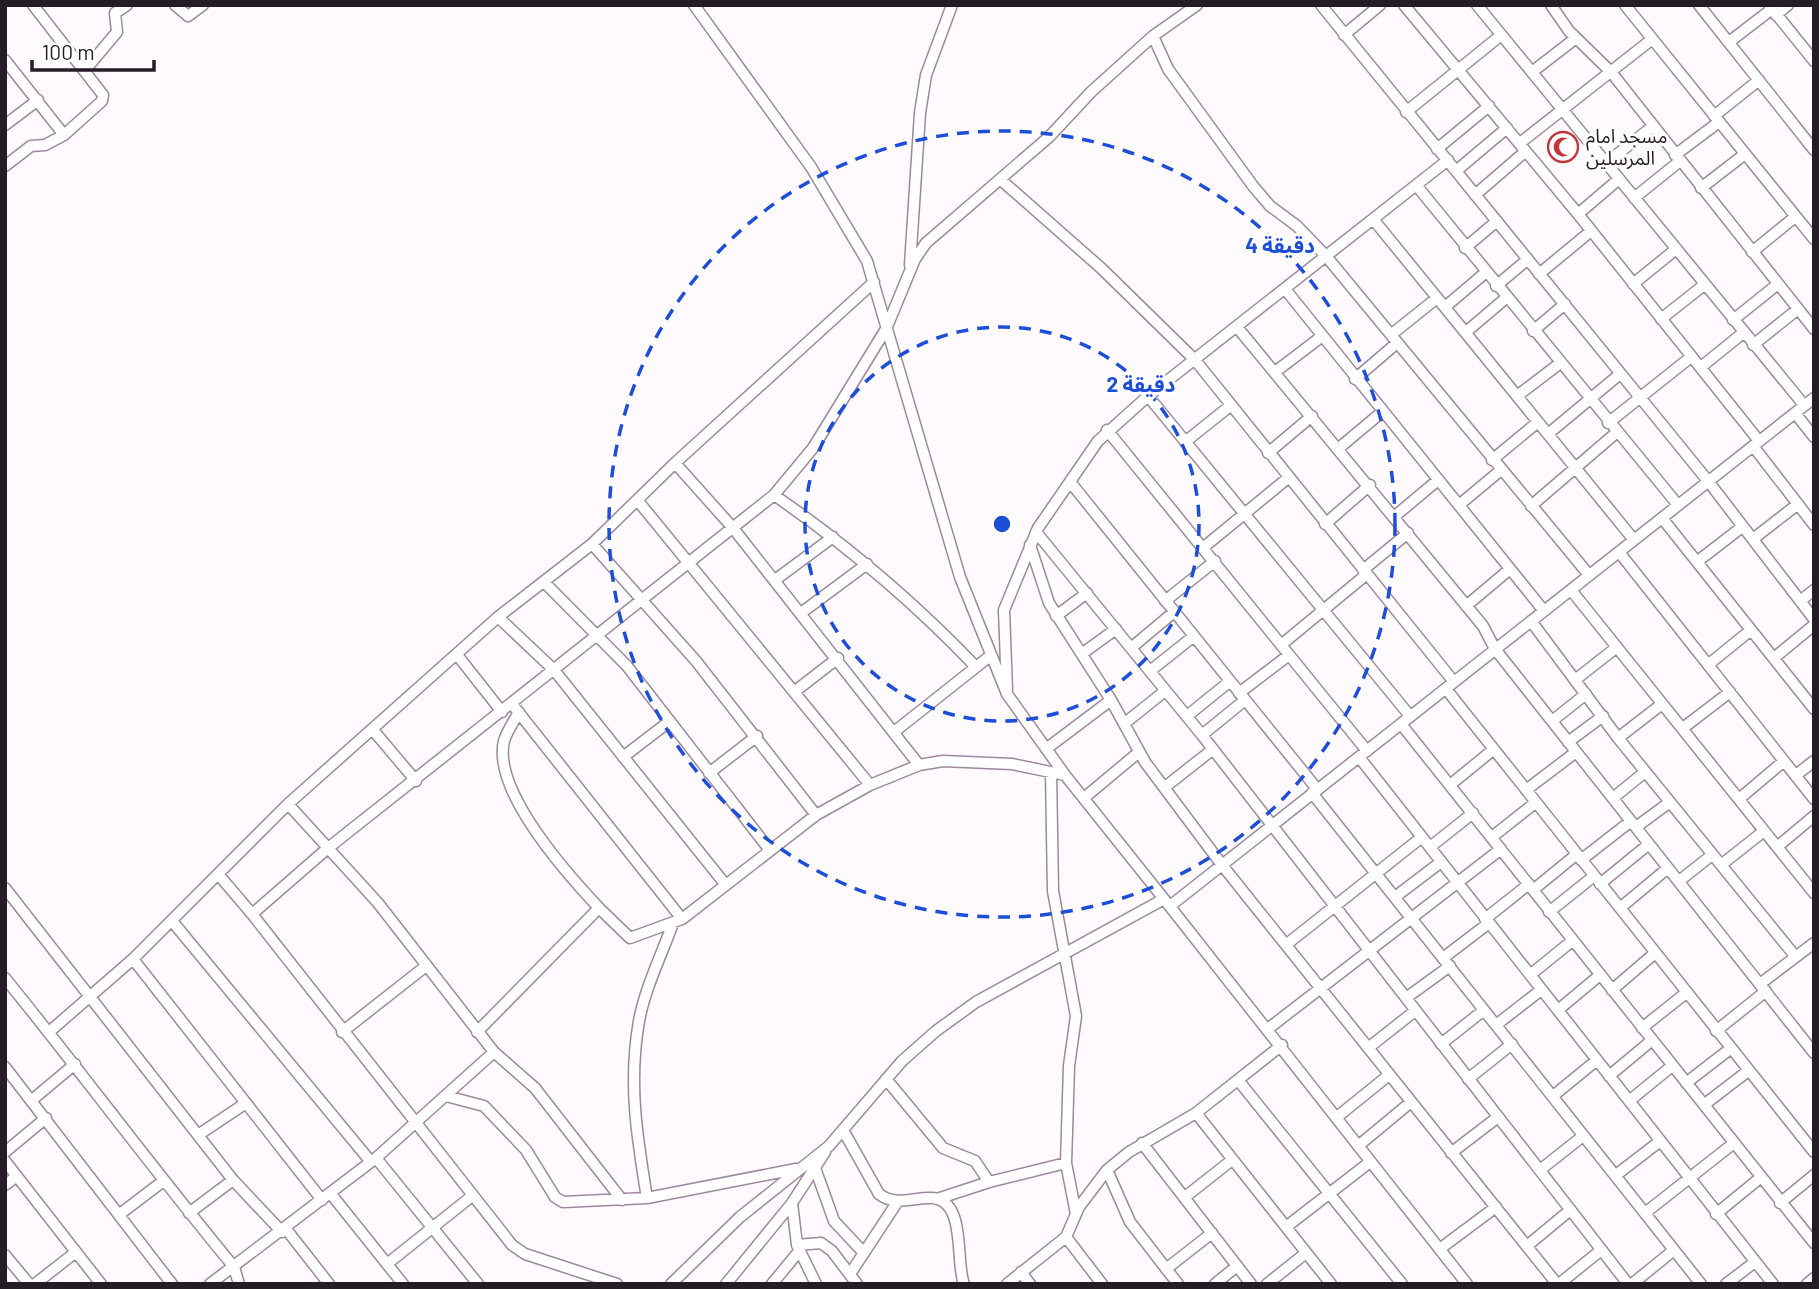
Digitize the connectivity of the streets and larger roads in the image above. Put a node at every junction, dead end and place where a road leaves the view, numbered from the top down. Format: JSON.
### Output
{"nodes":[{"id":1,"x":33,"y":5,"type":"edge"},
{"id":2,"x":127,"y":5,"type":"edge"},
{"id":3,"x":175,"y":5,"type":"edge"},
{"id":4,"x":203,"y":5,"type":"edge"},
{"id":5,"x":694,"y":5,"type":"edge"},
{"id":6,"x":952,"y":5,"type":"edge"},
{"id":7,"x":1197,"y":5,"type":"edge"},
{"id":8,"x":1321,"y":5,"type":"edge"},
{"id":9,"x":1380,"y":5,"type":"edge"},
{"id":10,"x":1404,"y":5,"type":"edge"},
{"id":11,"x":1477,"y":5,"type":"edge"},
{"id":12,"x":1551,"y":5,"type":"edge"},
{"id":13,"x":1625,"y":5,"type":"edge"},
{"id":14,"x":1699,"y":5,"type":"edge"},
{"id":15,"x":1788,"y":5,"type":"edge"},
{"id":16,"x":112,"y":9,"type":"edge"},
{"id":17,"x":1773,"y":10,"type":"edge"},
{"id":18,"x":1344,"y":35,"type":"junction"},
{"id":19,"x":1153,"y":36,"type":"junction"},
{"id":20,"x":1500,"y":36,"type":"junction"},
{"id":21,"x":1576,"y":38,"type":"junction"},
{"id":22,"x":1651,"y":40,"type":"junction"},
{"id":23,"x":1729,"y":42,"type":"junction"},
{"id":24,"x":1813,"y":59,"type":"edge"},
{"id":25,"x":5,"y":60,"type":"edge"},
{"id":26,"x":85,"y":70,"type":"junction"},
{"id":27,"x":1458,"y":70,"type":"junction"},
{"id":28,"x":1532,"y":72,"type":"junction"},
{"id":29,"x":1611,"y":72,"type":"junction"},
{"id":30,"x":1759,"y":80,"type":"junction"},
{"id":31,"x":38,"y":100,"type":"junction"},
{"id":32,"x":1489,"y":106,"type":"junction"},
{"id":33,"x":1564,"y":109,"type":"junction"},
{"id":34,"x":1406,"y":112,"type":"junction"},
{"id":35,"x":1717,"y":119,"type":"junction"},
{"id":36,"x":5,"y":125,"type":"edge"},
{"id":37,"x":1652,"y":127,"type":"junction"},
{"id":38,"x":1507,"y":128,"type":"junction"},
{"id":39,"x":64,"y":135,"type":"junction"},
{"id":40,"x":1812,"y":143,"type":"edge"},
{"id":41,"x":1523,"y":147,"type":"junction"},
{"id":42,"x":1437,"y":149,"type":"junction"},
{"id":43,"x":1745,"y":154,"type":"junction"},
{"id":44,"x":1678,"y":158,"type":"junction"},
{"id":45,"x":1447,"y":160,"type":"junction"},
{"id":46,"x":6,"y":162,"type":"edge"},
{"id":47,"x":1606,"y":163,"type":"junction"},
{"id":48,"x":1456,"y":171,"type":"junction"},
{"id":49,"x":1619,"y":179,"type":"junction"},
{"id":50,"x":1001,"y":180,"type":"junction"},
{"id":51,"x":1416,"y":185,"type":"junction"},
{"id":52,"x":1701,"y":188,"type":"junction"},
{"id":53,"x":1475,"y":195,"type":"junction"},
{"id":54,"x":1633,"y":198,"type":"junction"},
{"id":55,"x":1578,"y":214,"type":"junction"},
{"id":56,"x":1795,"y":217,"type":"junction"},
{"id":57,"x":1373,"y":219,"type":"junction"},
{"id":58,"x":1497,"y":221,"type":"junction"},
{"id":59,"x":1591,"y":231,"type":"junction"},
{"id":60,"x":1811,"y":232,"type":"edge"},
{"id":61,"x":1465,"y":248,"type":"junction"},
{"id":62,"x":1675,"y":250,"type":"junction"},
{"id":63,"x":1752,"y":252,"type":"junction"},
{"id":64,"x":1326,"y":256,"type":"junction"},
{"id":65,"x":1527,"y":260,"type":"junction"},
{"id":66,"x":910,"y":272,"type":"junction"},
{"id":67,"x":1485,"y":273,"type":"junction"},
{"id":68,"x":1539,"y":274,"type":"junction"},
{"id":69,"x":874,"y":282,"type":"junction"},
{"id":70,"x":1633,"y":284,"type":"junction"},
{"id":71,"x":1778,"y":284,"type":"junction"},
{"id":72,"x":1704,"y":285,"type":"junction"},
{"id":73,"x":1496,"y":286,"type":"junction"},
{"id":74,"x":1284,"y":289,"type":"junction"},
{"id":75,"x":1437,"y":298,"type":"junction"},
{"id":76,"x":1506,"y":299,"type":"junction"},
{"id":77,"x":1565,"y":304,"type":"junction"},
{"id":78,"x":1445,"y":307,"type":"junction"},
{"id":79,"x":1798,"y":309,"type":"junction"},
{"id":80,"x":1661,"y":319,"type":"junction"},
{"id":81,"x":1733,"y":320,"type":"junction"},
{"id":82,"x":1237,"y":327,"type":"junction"},
{"id":83,"x":886,"y":329,"type":"junction"},
{"id":84,"x":1814,"y":329,"type":"edge"},
{"id":85,"x":1532,"y":331,"type":"junction"},
{"id":86,"x":1466,"y":332,"type":"junction"},
{"id":87,"x":1743,"y":333,"type":"junction"},
{"id":88,"x":1321,"y":337,"type":"junction"},
{"id":89,"x":1394,"y":339,"type":"junction"},
{"id":90,"x":1753,"y":345,"type":"junction"},
{"id":91,"x":1692,"y":357,"type":"junction"},
{"id":92,"x":1195,"y":360,"type":"junction"},
{"id":93,"x":1559,"y":364,"type":"junction"},
{"id":94,"x":1701,"y":367,"type":"junction"},
{"id":95,"x":1275,"y":372,"type":"junction"},
{"id":96,"x":1619,"y":374,"type":"junction"},
{"id":97,"x":1354,"y":379,"type":"junction"},
{"id":98,"x":1148,"y":396,"type":"junction"},
{"id":99,"x":1517,"y":396,"type":"junction"},
{"id":100,"x":1640,"y":398,"type":"junction"},
{"id":101,"x":1814,"y":398,"type":"edge"},
{"id":102,"x":1588,"y":400,"type":"junction"},
{"id":103,"x":1230,"y":405,"type":"junction"},
{"id":104,"x":1804,"y":405,"type":"junction"},
{"id":105,"x":1382,"y":412,"type":"junction"},
{"id":106,"x":1795,"y":413,"type":"junction"},
{"id":107,"x":1312,"y":416,"type":"junction"},
{"id":108,"x":1538,"y":422,"type":"junction"},
{"id":109,"x":1608,"y":423,"type":"junction"},
{"id":110,"x":1107,"y":430,"type":"junction"},
{"id":111,"x":1616,"y":433,"type":"junction"},
{"id":112,"x":1548,"y":434,"type":"junction"},
{"id":113,"x":1814,"y":437,"type":"edge"},
{"id":114,"x":1185,"y":442,"type":"junction"},
{"id":115,"x":1756,"y":443,"type":"junction"},
{"id":116,"x":1339,"y":448,"type":"junction"},
{"id":117,"x":1268,"y":453,"type":"junction"},
{"id":118,"x":1492,"y":460,"type":"junction"},
{"id":119,"x":675,"y":463,"type":"junction"},
{"id":120,"x":1576,"y":467,"type":"junction"},
{"id":121,"x":1501,"y":470,"type":"junction"},
{"id":122,"x":1288,"y":478,"type":"junction"},
{"id":123,"x":1438,"y":480,"type":"junction"},
{"id":124,"x":1708,"y":481,"type":"junction"},
{"id":125,"x":1071,"y":482,"type":"junction"},
{"id":126,"x":1370,"y":485,"type":"junction"},
{"id":127,"x":774,"y":495,"type":"junction"},
{"id":128,"x":638,"y":501,"type":"junction"},
{"id":129,"x":1798,"y":504,"type":"junction"},
{"id":130,"x":1459,"y":505,"type":"junction"},
{"id":131,"x":1678,"y":505,"type":"junction"},
{"id":132,"x":1531,"y":506,"type":"junction"},
{"id":133,"x":1244,"y":514,"type":"junction"},
{"id":134,"x":1395,"y":516,"type":"junction"},
{"id":135,"x":1662,"y":518,"type":"junction"},
{"id":136,"x":1325,"y":524,"type":"junction"},
{"id":137,"x":1814,"y":525,"type":"edge"},
{"id":138,"x":1742,"y":527,"type":"junction"},
{"id":139,"x":733,"y":528,"type":"junction"},
{"id":140,"x":1036,"y":532,"type":"junction"},
{"id":141,"x":1408,"y":533,"type":"junction"},
{"id":142,"x":833,"y":537,"type":"junction"},
{"id":143,"x":1753,"y":539,"type":"junction"},
{"id":144,"x":1634,"y":540,"type":"junction"},
{"id":145,"x":592,"y":544,"type":"junction"},
{"id":146,"x":1030,"y":545,"type":"junction"},
{"id":147,"x":1204,"y":548,"type":"junction"},
{"id":148,"x":1619,"y":552,"type":"junction"},
{"id":149,"x":1214,"y":561,"type":"junction"},
{"id":150,"x":1698,"y":561,"type":"junction"},
{"id":151,"x":689,"y":563,"type":"junction"},
{"id":152,"x":867,"y":564,"type":"junction"},
{"id":153,"x":1510,"y":569,"type":"junction"},
{"id":154,"x":1365,"y":572,"type":"junction"},
{"id":155,"x":1589,"y":575,"type":"junction"},
{"id":156,"x":775,"y":580,"type":"junction"},
{"id":157,"x":544,"y":582,"type":"junction"},
{"id":158,"x":1571,"y":590,"type":"junction"},
{"id":159,"x":1814,"y":590,"type":"edge"},
{"id":160,"x":1087,"y":593,"type":"junction"},
{"id":161,"x":640,"y":600,"type":"junction"},
{"id":162,"x":1165,"y":601,"type":"junction"},
{"id":163,"x":1800,"y":601,"type":"junction"},
{"id":164,"x":1466,"y":606,"type":"junction"},
{"id":165,"x":1323,"y":611,"type":"junction"},
{"id":166,"x":1544,"y":611,"type":"junction"},
{"id":167,"x":1174,"y":612,"type":"junction"},
{"id":168,"x":802,"y":613,"type":"junction"},
{"id":169,"x":1056,"y":616,"type":"junction"},
{"id":170,"x":498,"y":617,"type":"junction"},
{"id":171,"x":1814,"y":619,"type":"edge"},
{"id":172,"x":1531,"y":621,"type":"junction"},
{"id":173,"x":1814,"y":625,"type":"edge"},
{"id":174,"x":1116,"y":629,"type":"junction"},
{"id":175,"x":1751,"y":630,"type":"junction"},
{"id":176,"x":1194,"y":636,"type":"junction"},
{"id":177,"x":595,"y":637,"type":"junction"},
{"id":178,"x":1281,"y":645,"type":"junction"},
{"id":179,"x":1617,"y":647,"type":"junction"},
{"id":180,"x":1131,"y":648,"type":"junction"},
{"id":181,"x":1495,"y":649,"type":"junction"},
{"id":182,"x":1083,"y":653,"type":"junction"},
{"id":183,"x":1289,"y":654,"type":"junction"},
{"id":184,"x":458,"y":656,"type":"junction"},
{"id":185,"x":990,"y":656,"type":"junction"},
{"id":186,"x":838,"y":658,"type":"junction"},
{"id":187,"x":1774,"y":658,"type":"junction"},
{"id":188,"x":1709,"y":664,"type":"junction"},
{"id":189,"x":976,"y":667,"type":"junction"},
{"id":190,"x":554,"y":670,"type":"junction"},
{"id":191,"x":1150,"y":671,"type":"junction"},
{"id":192,"x":1575,"y":680,"type":"junction"},
{"id":193,"x":1229,"y":682,"type":"junction"},
{"id":194,"x":1450,"y":685,"type":"junction"},
{"id":195,"x":1166,"y":691,"type":"junction"},
{"id":196,"x":794,"y":692,"type":"junction"},
{"id":197,"x":1730,"y":692,"type":"junction"},
{"id":198,"x":1007,"y":694,"type":"junction"},
{"id":199,"x":1586,"y":694,"type":"junction"},
{"id":200,"x":1242,"y":697,"type":"junction"},
{"id":201,"x":1111,"y":700,"type":"junction"},
{"id":202,"x":1662,"y":704,"type":"junction"},
{"id":203,"x":516,"y":708,"type":"junction"},
{"id":204,"x":1814,"y":709,"type":"edge"},
{"id":205,"x":502,"y":712,"type":"junction"},
{"id":206,"x":1187,"y":716,"type":"junction"},
{"id":207,"x":1410,"y":716,"type":"junction"},
{"id":208,"x":1603,"y":716,"type":"junction"},
{"id":209,"x":670,"y":721,"type":"junction"},
{"id":210,"x":1552,"y":721,"type":"junction"},
{"id":211,"x":1125,"y":723,"type":"junction"},
{"id":212,"x":1401,"y":724,"type":"junction"},
{"id":213,"x":1683,"y":728,"type":"junction"},
{"id":214,"x":373,"y":730,"type":"junction"},
{"id":215,"x":894,"y":732,"type":"junction"},
{"id":216,"x":1202,"y":735,"type":"junction"},
{"id":217,"x":757,"y":736,"type":"junction"},
{"id":218,"x":1618,"y":738,"type":"junction"},
{"id":219,"x":1568,"y":742,"type":"junction"},
{"id":220,"x":1046,"y":749,"type":"junction"},
{"id":221,"x":1494,"y":749,"type":"junction"},
{"id":222,"x":1212,"y":750,"type":"junction"},
{"id":223,"x":1139,"y":752,"type":"junction"},
{"id":224,"x":1576,"y":752,"type":"junction"},
{"id":225,"x":1363,"y":754,"type":"junction"},
{"id":226,"x":623,"y":757,"type":"junction"},
{"id":227,"x":1784,"y":761,"type":"junction"},
{"id":228,"x":1814,"y":761,"type":"edge"},
{"id":229,"x":919,"y":765,"type":"junction"},
{"id":230,"x":1051,"y":772,"type":"junction"},
{"id":231,"x":1645,"y":772,"type":"junction"},
{"id":232,"x":709,"y":773,"type":"junction"},
{"id":233,"x":1065,"y":775,"type":"junction"},
{"id":234,"x":1796,"y":775,"type":"junction"},
{"id":235,"x":416,"y":780,"type":"junction"},
{"id":236,"x":870,"y":785,"type":"junction"},
{"id":237,"x":1450,"y":785,"type":"junction"},
{"id":238,"x":1165,"y":787,"type":"junction"},
{"id":239,"x":1526,"y":790,"type":"junction"},
{"id":240,"x":1314,"y":791,"type":"junction"},
{"id":241,"x":1084,"y":798,"type":"junction"},
{"id":242,"x":1613,"y":798,"type":"junction"},
{"id":243,"x":1740,"y":799,"type":"junction"},
{"id":244,"x":1814,"y":799,"type":"edge"},
{"id":245,"x":1670,"y":802,"type":"junction"},
{"id":246,"x":1535,"y":803,"type":"junction"},
{"id":247,"x":288,"y":804,"type":"junction"},
{"id":248,"x":1473,"y":813,"type":"junction"},
{"id":249,"x":816,"y":815,"type":"junction"},
{"id":250,"x":1814,"y":816,"type":"edge"},
{"id":251,"x":1633,"y":824,"type":"junction"},
{"id":252,"x":1272,"y":826,"type":"junction"},
{"id":253,"x":1764,"y":831,"type":"junction"},
{"id":254,"x":1422,"y":837,"type":"junction"},
{"id":255,"x":1492,"y":837,"type":"junction"},
{"id":256,"x":1649,"y":844,"type":"junction"},
{"id":257,"x":1777,"y":847,"type":"junction"},
{"id":258,"x":328,"y":848,"type":"junction"},
{"id":259,"x":1430,"y":848,"type":"junction"},
{"id":260,"x":769,"y":849,"type":"junction"},
{"id":261,"x":1501,"y":849,"type":"junction"},
{"id":262,"x":1712,"y":855,"type":"junction"},
{"id":263,"x":1579,"y":857,"type":"junction"},
{"id":264,"x":1441,"y":862,"type":"junction"},
{"id":265,"x":1222,"y":865,"type":"junction"},
{"id":266,"x":1721,"y":865,"type":"junction"},
{"id":267,"x":1668,"y":868,"type":"junction"},
{"id":268,"x":1375,"y":873,"type":"junction"},
{"id":269,"x":218,"y":874,"type":"junction"},
{"id":270,"x":1597,"y":880,"type":"junction"},
{"id":271,"x":1679,"y":881,"type":"junction"},
{"id":272,"x":725,"y":884,"type":"junction"},
{"id":273,"x":1458,"y":884,"type":"junction"},
{"id":274,"x":1531,"y":887,"type":"junction"},
{"id":275,"x":5,"y":888,"type":"edge"},
{"id":276,"x":1814,"y":893,"type":"edge"},
{"id":277,"x":1395,"y":897,"type":"junction"},
{"id":278,"x":1167,"y":903,"type":"junction"},
{"id":279,"x":1334,"y":906,"type":"junction"},
{"id":280,"x":599,"y":908,"type":"junction"},
{"id":281,"x":1620,"y":908,"type":"junction"},
{"id":282,"x":1549,"y":912,"type":"junction"},
{"id":283,"x":252,"y":914,"type":"junction"},
{"id":284,"x":1411,"y":919,"type":"junction"},
{"id":285,"x":172,"y":921,"type":"junction"},
{"id":286,"x":677,"y":921,"type":"junction"},
{"id":287,"x":1487,"y":921,"type":"junction"},
{"id":288,"x":1572,"y":941,"type":"junction"},
{"id":289,"x":1814,"y":943,"type":"edge"},
{"id":290,"x":1287,"y":944,"type":"junction"},
{"id":291,"x":1368,"y":952,"type":"junction"},
{"id":292,"x":1064,"y":953,"type":"junction"},
{"id":293,"x":1655,"y":953,"type":"junction"},
{"id":294,"x":1795,"y":956,"type":"junction"},
{"id":295,"x":133,"y":959,"type":"junction"},
{"id":296,"x":1446,"y":962,"type":"junction"},
{"id":297,"x":426,"y":966,"type":"junction"},
{"id":298,"x":1530,"y":975,"type":"junction"},
{"id":299,"x":1600,"y":975,"type":"junction"},
{"id":300,"x":5,"y":978,"type":"edge"},
{"id":301,"x":1763,"y":987,"type":"junction"},
{"id":302,"x":1320,"y":989,"type":"junction"},
{"id":303,"x":1541,"y":990,"type":"junction"},
{"id":304,"x":1612,"y":990,"type":"junction"},
{"id":305,"x":1686,"y":993,"type":"junction"},
{"id":306,"x":93,"y":997,"type":"junction"},
{"id":307,"x":1406,"y":999,"type":"junction"},
{"id":308,"x":1484,"y":1010,"type":"junction"},
{"id":309,"x":1558,"y":1010,"type":"junction"},
{"id":310,"x":1415,"y":1011,"type":"junction"},
{"id":311,"x":1496,"y":1025,"type":"junction"},
{"id":312,"x":1269,"y":1028,"type":"junction"},
{"id":313,"x":1642,"y":1028,"type":"junction"},
{"id":314,"x":1716,"y":1031,"type":"junction"},
{"id":315,"x":49,"y":1032,"type":"junction"},
{"id":316,"x":342,"y":1032,"type":"junction"},
{"id":317,"x":477,"y":1032,"type":"junction"},
{"id":318,"x":1651,"y":1041,"type":"junction"},
{"id":319,"x":1441,"y":1044,"type":"junction"},
{"id":320,"x":1282,"y":1045,"type":"junction"},
{"id":321,"x":1512,"y":1045,"type":"junction"},
{"id":322,"x":1368,"y":1048,"type":"junction"},
{"id":323,"x":1730,"y":1049,"type":"junction"},
{"id":324,"x":494,"y":1052,"type":"junction"},
{"id":325,"x":1814,"y":1053,"type":"edge"},
{"id":326,"x":1597,"y":1060,"type":"junction"},
{"id":327,"x":75,"y":1065,"type":"junction"},
{"id":328,"x":1672,"y":1066,"type":"junction"},
{"id":329,"x":5,"y":1067,"type":"edge"},
{"id":330,"x":1748,"y":1071,"type":"junction"},
{"id":331,"x":1390,"y":1075,"type":"junction"},
{"id":332,"x":1609,"y":1076,"type":"junction"},
{"id":333,"x":886,"y":1079,"type":"junction"},
{"id":334,"x":1468,"y":1079,"type":"junction"},
{"id":335,"x":1238,"y":1080,"type":"junction"},
{"id":336,"x":1686,"y":1083,"type":"junction"},
{"id":337,"x":446,"y":1096,"type":"junction"},
{"id":338,"x":1553,"y":1097,"type":"junction"},
{"id":339,"x":32,"y":1100,"type":"junction"},
{"id":340,"x":1629,"y":1101,"type":"junction"},
{"id":341,"x":1411,"y":1102,"type":"junction"},
{"id":342,"x":246,"y":1103,"type":"junction"},
{"id":343,"x":1705,"y":1104,"type":"junction"},
{"id":344,"x":1196,"y":1113,"type":"junction"},
{"id":345,"x":1337,"y":1117,"type":"junction"},
{"id":346,"x":1498,"y":1117,"type":"junction"},
{"id":347,"x":46,"y":1118,"type":"junction"},
{"id":348,"x":415,"y":1124,"type":"junction"},
{"id":349,"x":843,"y":1130,"type":"junction"},
{"id":350,"x":198,"y":1135,"type":"junction"},
{"id":351,"x":1583,"y":1136,"type":"junction"},
{"id":352,"x":1659,"y":1142,"type":"junction"},
{"id":353,"x":1142,"y":1143,"type":"junction"},
{"id":354,"x":1734,"y":1143,"type":"junction"},
{"id":355,"x":828,"y":1146,"type":"junction"},
{"id":356,"x":1358,"y":1146,"type":"junction"},
{"id":357,"x":1812,"y":1146,"type":"edge"},
{"id":358,"x":5,"y":1152,"type":"edge"},
{"id":359,"x":1451,"y":1153,"type":"junction"},
{"id":360,"x":374,"y":1160,"type":"junction"},
{"id":361,"x":1232,"y":1160,"type":"junction"},
{"id":362,"x":5,"y":1161,"type":"edge"},
{"id":363,"x":1370,"y":1162,"type":"junction"},
{"id":364,"x":1066,"y":1163,"type":"junction"},
{"id":365,"x":800,"y":1168,"type":"junction"},
{"id":366,"x":815,"y":1168,"type":"junction"},
{"id":367,"x":1107,"y":1170,"type":"junction"},
{"id":368,"x":1540,"y":1170,"type":"junction"},
{"id":369,"x":1616,"y":1175,"type":"junction"},
{"id":370,"x":1814,"y":1175,"type":"edge"},
{"id":371,"x":17,"y":1176,"type":"junction"},
{"id":372,"x":1760,"y":1178,"type":"junction"},
{"id":373,"x":1688,"y":1179,"type":"junction"},
{"id":374,"x":233,"y":1180,"type":"junction"},
{"id":375,"x":162,"y":1182,"type":"junction"},
{"id":376,"x":989,"y":1182,"type":"junction"},
{"id":377,"x":5,"y":1185,"type":"edge"},
{"id":378,"x":1329,"y":1194,"type":"junction"},
{"id":379,"x":472,"y":1196,"type":"junction"},
{"id":380,"x":327,"y":1197,"type":"junction"},
{"id":381,"x":1185,"y":1197,"type":"junction"},
{"id":382,"x":647,"y":1199,"type":"junction"},
{"id":383,"x":937,"y":1199,"type":"junction"},
{"id":384,"x":622,"y":1200,"type":"junction"},
{"id":385,"x":898,"y":1201,"type":"junction"},
{"id":386,"x":792,"y":1203,"type":"junction"},
{"id":387,"x":1780,"y":1203,"type":"junction"},
{"id":388,"x":1496,"y":1207,"type":"junction"},
{"id":389,"x":1569,"y":1211,"type":"junction"},
{"id":390,"x":120,"y":1213,"type":"junction"},
{"id":391,"x":189,"y":1213,"type":"junction"},
{"id":392,"x":1645,"y":1213,"type":"junction"},
{"id":393,"x":1076,"y":1214,"type":"junction"},
{"id":394,"x":1716,"y":1214,"type":"junction"},
{"id":395,"x":1286,"y":1227,"type":"junction"},
{"id":396,"x":431,"y":1228,"type":"junction"},
{"id":397,"x":284,"y":1231,"type":"junction"},
{"id":398,"x":1212,"y":1233,"type":"junction"},
{"id":399,"x":1066,"y":1237,"type":"junction"},
{"id":400,"x":1814,"y":1243,"type":"edge"},
{"id":401,"x":1527,"y":1246,"type":"junction"},
{"id":402,"x":798,"y":1247,"type":"junction"},
{"id":403,"x":1441,"y":1248,"type":"junction"},
{"id":404,"x":1674,"y":1250,"type":"junction"},
{"id":405,"x":1600,"y":1251,"type":"junction"},
{"id":406,"x":76,"y":1252,"type":"junction"},
{"id":407,"x":864,"y":1253,"type":"junction"},
{"id":408,"x":1307,"y":1253,"type":"junction"},
{"id":409,"x":5,"y":1255,"type":"edge"},
{"id":410,"x":1755,"y":1262,"type":"junction"},
{"id":411,"x":387,"y":1264,"type":"junction"},
{"id":412,"x":1237,"y":1266,"type":"junction"},
{"id":413,"x":234,"y":1267,"type":"junction"},
{"id":414,"x":1166,"y":1269,"type":"junction"},
{"id":415,"x":1021,"y":1272,"type":"junction"},
{"id":416,"x":850,"y":1274,"type":"junction"},
{"id":417,"x":1814,"y":1278,"type":"edge"},
{"id":418,"x":963,"y":1280,"type":"edge"},
{"id":419,"x":399,"y":1283,"type":"edge"},
{"id":420,"x":29,"y":1284,"type":"edge"},
{"id":421,"x":35,"y":1284,"type":"edge"},
{"id":422,"x":101,"y":1284,"type":"edge"},
{"id":423,"x":172,"y":1284,"type":"edge"},
{"id":424,"x":210,"y":1284,"type":"edge"},
{"id":425,"x":239,"y":1284,"type":"edge"},
{"id":426,"x":329,"y":1284,"type":"edge"},
{"id":427,"x":478,"y":1284,"type":"edge"},
{"id":428,"x":617,"y":1284,"type":"edge"},
{"id":429,"x":671,"y":1284,"type":"edge"},
{"id":430,"x":726,"y":1284,"type":"edge"},
{"id":431,"x":772,"y":1284,"type":"edge"},
{"id":432,"x":816,"y":1284,"type":"edge"},
{"id":433,"x":857,"y":1284,"type":"edge"},
{"id":434,"x":953,"y":1284,"type":"edge"},
{"id":435,"x":1007,"y":1284,"type":"edge"},
{"id":436,"x":1031,"y":1284,"type":"edge"},
{"id":437,"x":1102,"y":1284,"type":"edge"},
{"id":438,"x":1178,"y":1284,"type":"edge"},
{"id":439,"x":1215,"y":1284,"type":"edge"},
{"id":440,"x":1251,"y":1284,"type":"edge"},
{"id":441,"x":1267,"y":1284,"type":"edge"},
{"id":442,"x":1331,"y":1284,"type":"edge"},
{"id":443,"x":1402,"y":1284,"type":"edge"},
{"id":444,"x":1467,"y":1284,"type":"edge"},
{"id":445,"x":1558,"y":1284,"type":"edge"},
{"id":446,"x":1630,"y":1284,"type":"edge"},
{"id":447,"x":1701,"y":1284,"type":"edge"},
{"id":448,"x":1726,"y":1284,"type":"edge"},
{"id":449,"x":1773,"y":1284,"type":"edge"},
{"id":450,"x":1807,"y":1284,"type":"edge"}],
"edges":[{"from":1,"to":26,"type":"street"},
{"from":2,"to":16,"type":"street"},
{"from":3,"to":4,"type":"street"},
{"from":5,"to":69,"type":"street"},
{"from":6,"to":66,"type":"street"},
{"from":7,"to":19,"type":"street"},
{"from":8,"to":18,"type":"street"},
{"from":9,"to":18,"type":"street"},
{"from":10,"to":27,"type":"street"},
{"from":11,"to":20,"type":"street"},
{"from":12,"to":21,"type":"street"},
{"from":13,"to":22,"type":"street"},
{"from":14,"to":23,"type":"street"},
{"from":15,"to":17,"type":"street"},
{"from":16,"to":26,"type":"street"},
{"from":17,"to":23,"type":"street"},
{"from":17,"to":24,"type":"street"},
{"from":18,"to":34,"type":"street"},
{"from":19,"to":50,"type":"street"},
{"from":19,"to":64,"type":"street"},
{"from":20,"to":27,"type":"street"},
{"from":20,"to":28,"type":"street"},
{"from":21,"to":28,"type":"street"},
{"from":21,"to":29,"type":"street"},
{"from":22,"to":29,"type":"street"},
{"from":22,"to":35,"type":"street"},
{"from":23,"to":30,"type":"street"},
{"from":25,"to":31,"type":"street"},
{"from":26,"to":39,"type":"street"},
{"from":27,"to":32,"type":"street"},
{"from":27,"to":34,"type":"street"},
{"from":28,"to":33,"type":"street"},
{"from":29,"to":33,"type":"street"},
{"from":29,"to":37,"type":"street"},
{"from":30,"to":35,"type":"street"},
{"from":30,"to":40,"type":"street"},
{"from":31,"to":36,"type":"street"},
{"from":31,"to":39,"type":"street"},
{"from":32,"to":38,"type":"street"},
{"from":32,"to":42,"type":"street"},
{"from":33,"to":41,"type":"street"},
{"from":33,"to":47,"type":"street"},
{"from":34,"to":42,"type":"street"},
{"from":35,"to":43,"type":"street"},
{"from":35,"to":44,"type":"street"},
{"from":37,"to":44,"type":"street"},
{"from":37,"to":47,"type":"street"},
{"from":38,"to":41,"type":"street"},
{"from":38,"to":48,"type":"street"},
{"from":39,"to":46,"type":"street"},
{"from":41,"to":53,"type":"street"},
{"from":41,"to":55,"type":"street"},
{"from":42,"to":45,"type":"street"},
{"from":43,"to":52,"type":"street"},
{"from":43,"to":56,"type":"street"},
{"from":44,"to":52,"type":"street"},
{"from":44,"to":54,"type":"street"},
{"from":45,"to":48,"type":"street"},
{"from":45,"to":51,"type":"street"},
{"from":47,"to":49,"type":"street"},
{"from":48,"to":53,"type":"street"},
{"from":49,"to":54,"type":"street"},
{"from":49,"to":55,"type":"street"},
{"from":50,"to":66,"type":"street"},
{"from":50,"to":92,"type":"street"},
{"from":51,"to":57,"type":"street"},
{"from":51,"to":61,"type":"street"},
{"from":52,"to":63,"type":"street"},
{"from":53,"to":58,"type":"street"},
{"from":54,"to":62,"type":"street"},
{"from":55,"to":59,"type":"street"},
{"from":56,"to":60,"type":"street"},
{"from":56,"to":63,"type":"street"},
{"from":57,"to":64,"type":"street"},
{"from":57,"to":75,"type":"street"},
{"from":58,"to":61,"type":"street"},
{"from":58,"to":65,"type":"street"},
{"from":59,"to":68,"type":"street"},
{"from":59,"to":70,"type":"street"},
{"from":61,"to":67,"type":"street"},
{"from":62,"to":70,"type":"street"},
{"from":62,"to":72,"type":"street"},
{"from":63,"to":71,"type":"street"},
{"from":64,"to":74,"type":"street"},
{"from":64,"to":89,"type":"street"},
{"from":65,"to":68,"type":"street"},
{"from":65,"to":73,"type":"street"},
{"from":66,"to":83,"type":"street"},
{"from":67,"to":73,"type":"street"},
{"from":67,"to":78,"type":"street"},
{"from":68,"to":77,"type":"street"},
{"from":69,"to":83,"type":"street"},
{"from":69,"to":119,"type":"street"},
{"from":70,"to":80,"type":"street"},
{"from":71,"to":79,"type":"street"},
{"from":71,"to":81,"type":"street"},
{"from":72,"to":80,"type":"street"},
{"from":72,"to":81,"type":"street"},
{"from":73,"to":76,"type":"street"},
{"from":74,"to":82,"type":"street"},
{"from":74,"to":88,"type":"street"},
{"from":75,"to":78,"type":"street"},
{"from":75,"to":89,"type":"street"},
{"from":76,"to":85,"type":"street"},
{"from":76,"to":86,"type":"street"},
{"from":77,"to":85,"type":"street"},
{"from":77,"to":96,"type":"street"},
{"from":78,"to":86,"type":"street"},
{"from":79,"to":84,"type":"street"},
{"from":79,"to":90,"type":"street"},
{"from":80,"to":91,"type":"street"},
{"from":81,"to":87,"type":"street"},
{"from":82,"to":92,"type":"street"},
{"from":82,"to":95,"type":"street"},
{"from":83,"to":127,"type":"street"},
{"from":83,"to":185,"type":"street"},
{"from":85,"to":93,"type":"street"},
{"from":86,"to":99,"type":"street"},
{"from":87,"to":90,"type":"street"},
{"from":87,"to":94,"type":"street"},
{"from":88,"to":95,"type":"street"},
{"from":88,"to":97,"type":"street"},
{"from":89,"to":97,"type":"street"},
{"from":89,"to":118,"type":"street"},
{"from":90,"to":104,"type":"street"},
{"from":91,"to":94,"type":"street"},
{"from":91,"to":100,"type":"street"},
{"from":92,"to":98,"type":"street"},
{"from":92,"to":103,"type":"street"},
{"from":93,"to":99,"type":"street"},
{"from":93,"to":102,"type":"street"},
{"from":94,"to":115,"type":"street"},
{"from":95,"to":107,"type":"street"},
{"from":96,"to":100,"type":"street"},
{"from":96,"to":102,"type":"street"},
{"from":97,"to":105,"type":"street"},
{"from":98,"to":110,"type":"street"},
{"from":98,"to":114,"type":"street"},
{"from":99,"to":108,"type":"street"},
{"from":100,"to":109,"type":"street"},
{"from":100,"to":124,"type":"street"},
{"from":101,"to":104,"type":"street"},
{"from":102,"to":109,"type":"street"},
{"from":102,"to":112,"type":"street"},
{"from":103,"to":114,"type":"street"},
{"from":103,"to":117,"type":"street"},
{"from":104,"to":106,"type":"street"},
{"from":105,"to":116,"type":"street"},
{"from":105,"to":123,"type":"street"},
{"from":106,"to":113,"type":"street"},
{"from":106,"to":115,"type":"street"},
{"from":107,"to":116,"type":"street"},
{"from":107,"to":117,"type":"street"},
{"from":108,"to":112,"type":"street"},
{"from":108,"to":118,"type":"street"},
{"from":109,"to":111,"type":"street"},
{"from":110,"to":125,"type":"street"},
{"from":110,"to":147,"type":"street"},
{"from":111,"to":120,"type":"street"},
{"from":111,"to":131,"type":"street"},
{"from":112,"to":120,"type":"street"},
{"from":114,"to":133,"type":"street"},
{"from":115,"to":124,"type":"street"},
{"from":115,"to":129,"type":"street"},
{"from":116,"to":126,"type":"street"},
{"from":117,"to":122,"type":"street"},
{"from":118,"to":121,"type":"street"},
{"from":119,"to":128,"type":"street"},
{"from":119,"to":139,"type":"street"},
{"from":120,"to":132,"type":"street"},
{"from":120,"to":144,"type":"street"},
{"from":121,"to":130,"type":"street"},
{"from":121,"to":132,"type":"street"},
{"from":122,"to":133,"type":"street"},
{"from":122,"to":136,"type":"street"},
{"from":123,"to":130,"type":"street"},
{"from":123,"to":134,"type":"street"},
{"from":124,"to":131,"type":"street"},
{"from":124,"to":138,"type":"street"},
{"from":125,"to":140,"type":"street"},
{"from":125,"to":162,"type":"street"},
{"from":126,"to":134,"type":"street"},
{"from":126,"to":136,"type":"street"},
{"from":127,"to":139,"type":"street"},
{"from":127,"to":142,"type":"street"},
{"from":128,"to":145,"type":"street"},
{"from":128,"to":151,"type":"street"},
{"from":129,"to":137,"type":"street"},
{"from":129,"to":143,"type":"street"},
{"from":130,"to":153,"type":"street"},
{"from":131,"to":135,"type":"street"},
{"from":132,"to":155,"type":"street"},
{"from":133,"to":147,"type":"street"},
{"from":133,"to":165,"type":"street"},
{"from":134,"to":141,"type":"street"},
{"from":135,"to":144,"type":"street"},
{"from":135,"to":150,"type":"street"},
{"from":136,"to":154,"type":"street"},
{"from":138,"to":143,"type":"street"},
{"from":138,"to":150,"type":"street"},
{"from":139,"to":151,"type":"street"},
{"from":139,"to":156,"type":"street"},
{"from":140,"to":146,"type":"street"},
{"from":140,"to":160,"type":"street"},
{"from":141,"to":154,"type":"street"},
{"from":141,"to":164,"type":"street"},
{"from":142,"to":152,"type":"street"},
{"from":142,"to":156,"type":"street"},
{"from":143,"to":163,"type":"street"},
{"from":144,"to":148,"type":"street"},
{"from":145,"to":157,"type":"street"},
{"from":145,"to":161,"type":"street"},
{"from":146,"to":169,"type":"street"},
{"from":146,"to":198,"type":"street"},
{"from":147,"to":149,"type":"street"},
{"from":148,"to":155,"type":"street"},
{"from":148,"to":188,"type":"street"},
{"from":149,"to":162,"type":"street"},
{"from":149,"to":178,"type":"street"},
{"from":150,"to":175,"type":"street"},
{"from":151,"to":161,"type":"street"},
{"from":151,"to":196,"type":"street"},
{"from":152,"to":168,"type":"street"},
{"from":152,"to":189,"type":"street"},
{"from":153,"to":164,"type":"street"},
{"from":153,"to":166,"type":"street"},
{"from":154,"to":165,"type":"street"},
{"from":154,"to":194,"type":"street"},
{"from":155,"to":158,"type":"street"},
{"from":156,"to":168,"type":"street"},
{"from":157,"to":170,"type":"street"},
{"from":157,"to":177,"type":"street"},
{"from":158,"to":166,"type":"street"},
{"from":158,"to":179,"type":"street"},
{"from":159,"to":163,"type":"street"},
{"from":160,"to":169,"type":"street"},
{"from":160,"to":174,"type":"street"},
{"from":161,"to":177,"type":"street"},
{"from":161,"to":217,"type":"street"},
{"from":162,"to":167,"type":"street"},
{"from":163,"to":171,"type":"street"},
{"from":164,"to":181,"type":"street"},
{"from":165,"to":178,"type":"street"},
{"from":165,"to":207,"type":"street"},
{"from":166,"to":172,"type":"street"},
{"from":167,"to":176,"type":"street"},
{"from":167,"to":180,"type":"street"},
{"from":168,"to":186,"type":"street"},
{"from":169,"to":182,"type":"street"},
{"from":170,"to":184,"type":"street"},
{"from":170,"to":190,"type":"street"},
{"from":172,"to":181,"type":"street"},
{"from":172,"to":192,"type":"street"},
{"from":173,"to":187,"type":"street"},
{"from":174,"to":180,"type":"street"},
{"from":174,"to":182,"type":"street"},
{"from":175,"to":187,"type":"street"},
{"from":175,"to":188,"type":"street"},
{"from":176,"to":191,"type":"street"},
{"from":176,"to":193,"type":"street"},
{"from":177,"to":190,"type":"street"},
{"from":177,"to":209,"type":"street"},
{"from":178,"to":183,"type":"street"},
{"from":179,"to":192,"type":"street"},
{"from":179,"to":202,"type":"street"},
{"from":180,"to":191,"type":"street"},
{"from":181,"to":194,"type":"street"},
{"from":181,"to":210,"type":"street"},
{"from":182,"to":201,"type":"street"},
{"from":183,"to":200,"type":"street"},
{"from":183,"to":225,"type":"street"},
{"from":184,"to":205,"type":"street"},
{"from":184,"to":214,"type":"street"},
{"from":185,"to":189,"type":"street"},
{"from":185,"to":198,"type":"street"},
{"from":186,"to":196,"type":"street"},
{"from":186,"to":215,"type":"street"},
{"from":187,"to":204,"type":"street"},
{"from":188,"to":197,"type":"street"},
{"from":189,"to":215,"type":"street"},
{"from":190,"to":203,"type":"street"},
{"from":190,"to":226,"type":"street"},
{"from":191,"to":195,"type":"street"},
{"from":192,"to":199,"type":"street"},
{"from":193,"to":200,"type":"street"},
{"from":193,"to":206,"type":"street"},
{"from":194,"to":207,"type":"street"},
{"from":194,"to":221,"type":"street"},
{"from":195,"to":206,"type":"street"},
{"from":195,"to":211,"type":"street"},
{"from":196,"to":236,"type":"street"},
{"from":197,"to":213,"type":"street"},
{"from":197,"to":227,"type":"street"},
{"from":198,"to":220,"type":"street"},
{"from":199,"to":208,"type":"street"},
{"from":199,"to":210,"type":"street"},
{"from":200,"to":216,"type":"street"},
{"from":200,"to":240,"type":"street"},
{"from":201,"to":211,"type":"street"},
{"from":201,"to":220,"type":"street"},
{"from":202,"to":213,"type":"street"},
{"from":202,"to":218,"type":"street"},
{"from":203,"to":205,"type":"street"},
{"from":203,"to":280,"type":"street"},
{"from":203,"to":286,"type":"street"},
{"from":205,"to":235,"type":"street"},
{"from":206,"to":216,"type":"street"},
{"from":207,"to":212,"type":"street"},
{"from":208,"to":218,"type":"street"},
{"from":208,"to":219,"type":"street"},
{"from":209,"to":226,"type":"street"},
{"from":209,"to":232,"type":"street"},
{"from":210,"to":219,"type":"street"},
{"from":211,"to":223,"type":"street"},
{"from":212,"to":225,"type":"street"},
{"from":212,"to":237,"type":"street"},
{"from":213,"to":243,"type":"street"},
{"from":214,"to":235,"type":"street"},
{"from":214,"to":247,"type":"street"},
{"from":215,"to":229,"type":"street"},
{"from":216,"to":222,"type":"street"},
{"from":217,"to":232,"type":"street"},
{"from":217,"to":249,"type":"street"},
{"from":218,"to":231,"type":"street"},
{"from":219,"to":224,"type":"street"},
{"from":220,"to":233,"type":"street"},
{"from":221,"to":237,"type":"street"},
{"from":221,"to":239,"type":"street"},
{"from":222,"to":238,"type":"street"},
{"from":222,"to":252,"type":"street"},
{"from":223,"to":238,"type":"street"},
{"from":223,"to":241,"type":"street"},
{"from":224,"to":239,"type":"street"},
{"from":224,"to":242,"type":"street"},
{"from":225,"to":240,"type":"street"},
{"from":225,"to":254,"type":"street"},
{"from":226,"to":272,"type":"street"},
{"from":227,"to":234,"type":"street"},
{"from":227,"to":243,"type":"street"},
{"from":228,"to":234,"type":"street"},
{"from":229,"to":230,"type":"street"},
{"from":229,"to":236,"type":"street"},
{"from":230,"to":233,"type":"street"},
{"from":230,"to":292,"type":"street"},
{"from":231,"to":242,"type":"street"},
{"from":231,"to":245,"type":"street"},
{"from":232,"to":260,"type":"street"},
{"from":233,"to":241,"type":"street"},
{"from":234,"to":244,"type":"street"},
{"from":235,"to":258,"type":"street"},
{"from":236,"to":249,"type":"street"},
{"from":237,"to":248,"type":"street"},
{"from":238,"to":265,"type":"street"},
{"from":239,"to":246,"type":"street"},
{"from":240,"to":252,"type":"street"},
{"from":240,"to":268,"type":"street"},
{"from":241,"to":278,"type":"street"},
{"from":242,"to":251,"type":"street"},
{"from":243,"to":253,"type":"street"},
{"from":245,"to":251,"type":"street"},
{"from":245,"to":262,"type":"street"},
{"from":246,"to":255,"type":"street"},
{"from":246,"to":263,"type":"street"},
{"from":247,"to":258,"type":"street"},
{"from":247,"to":269,"type":"street"},
{"from":248,"to":255,"type":"street"},
{"from":248,"to":259,"type":"street"},
{"from":249,"to":260,"type":"street"},
{"from":250,"to":257,"type":"street"},
{"from":251,"to":256,"type":"street"},
{"from":251,"to":263,"type":"street"},
{"from":252,"to":265,"type":"street"},
{"from":252,"to":279,"type":"street"},
{"from":253,"to":257,"type":"street"},
{"from":253,"to":266,"type":"street"},
{"from":254,"to":259,"type":"street"},
{"from":254,"to":268,"type":"street"},
{"from":255,"to":261,"type":"street"},
{"from":256,"to":267,"type":"street"},
{"from":256,"to":270,"type":"street"},
{"from":257,"to":276,"type":"street"},
{"from":258,"to":283,"type":"street"},
{"from":258,"to":297,"type":"street"},
{"from":259,"to":264,"type":"street"},
{"from":260,"to":272,"type":"street"},
{"from":261,"to":273,"type":"street"},
{"from":261,"to":274,"type":"street"},
{"from":262,"to":266,"type":"street"},
{"from":262,"to":271,"type":"street"},
{"from":263,"to":270,"type":"street"},
{"from":263,"to":274,"type":"street"},
{"from":264,"to":273,"type":"street"},
{"from":264,"to":277,"type":"street"},
{"from":265,"to":278,"type":"street"},
{"from":265,"to":290,"type":"street"},
{"from":266,"to":294,"type":"street"},
{"from":267,"to":271,"type":"street"},
{"from":267,"to":281,"type":"street"},
{"from":268,"to":277,"type":"street"},
{"from":268,"to":279,"type":"street"},
{"from":269,"to":283,"type":"street"},
{"from":269,"to":285,"type":"street"},
{"from":270,"to":281,"type":"street"},
{"from":270,"to":282,"type":"street"},
{"from":271,"to":301,"type":"street"},
{"from":272,"to":286,"type":"street"},
{"from":273,"to":284,"type":"street"},
{"from":273,"to":287,"type":"street"},
{"from":274,"to":282,"type":"street"},
{"from":274,"to":287,"type":"street"},
{"from":275,"to":306,"type":"street"},
{"from":277,"to":284,"type":"street"},
{"from":278,"to":292,"type":"street"},
{"from":278,"to":312,"type":"street"},
{"from":279,"to":290,"type":"street"},
{"from":279,"to":291,"type":"street"},
{"from":280,"to":286,"type":"street"},
{"from":280,"to":317,"type":"street"},
{"from":281,"to":293,"type":"street"},
{"from":282,"to":288,"type":"street"},
{"from":283,"to":316,"type":"street"},
{"from":284,"to":291,"type":"street"},
{"from":284,"to":296,"type":"street"},
{"from":285,"to":295,"type":"street"},
{"from":285,"to":360,"type":"street"},
{"from":286,"to":382,"type":"street"},
{"from":287,"to":296,"type":"street"},
{"from":287,"to":298,"type":"street"},
{"from":288,"to":298,"type":"street"},
{"from":288,"to":299,"type":"street"},
{"from":289,"to":294,"type":"street"},
{"from":290,"to":302,"type":"street"},
{"from":291,"to":302,"type":"street"},
{"from":291,"to":307,"type":"street"},
{"from":292,"to":333,"type":"street"},
{"from":292,"to":364,"type":"street"},
{"from":293,"to":304,"type":"street"},
{"from":293,"to":305,"type":"street"},
{"from":294,"to":301,"type":"street"},
{"from":295,"to":306,"type":"street"},
{"from":295,"to":342,"type":"street"},
{"from":296,"to":307,"type":"street"},
{"from":296,"to":308,"type":"street"},
{"from":297,"to":316,"type":"street"},
{"from":297,"to":317,"type":"street"},
{"from":298,"to":303,"type":"street"},
{"from":299,"to":304,"type":"street"},
{"from":299,"to":309,"type":"street"},
{"from":300,"to":315,"type":"street"},
{"from":301,"to":314,"type":"street"},
{"from":301,"to":325,"type":"street"},
{"from":302,"to":312,"type":"street"},
{"from":302,"to":322,"type":"street"},
{"from":303,"to":309,"type":"street"},
{"from":303,"to":311,"type":"street"},
{"from":304,"to":313,"type":"street"},
{"from":305,"to":313,"type":"street"},
{"from":305,"to":314,"type":"street"},
{"from":306,"to":315,"type":"street"},
{"from":306,"to":350,"type":"street"},
{"from":307,"to":310,"type":"street"},
{"from":308,"to":311,"type":"street"},
{"from":308,"to":319,"type":"street"},
{"from":309,"to":326,"type":"street"},
{"from":310,"to":319,"type":"street"},
{"from":310,"to":322,"type":"street"},
{"from":311,"to":321,"type":"street"},
{"from":312,"to":320,"type":"street"},
{"from":313,"to":318,"type":"street"},
{"from":314,"to":323,"type":"street"},
{"from":315,"to":327,"type":"street"},
{"from":316,"to":348,"type":"street"},
{"from":317,"to":324,"type":"street"},
{"from":318,"to":328,"type":"street"},
{"from":318,"to":332,"type":"street"},
{"from":319,"to":334,"type":"street"},
{"from":320,"to":335,"type":"street"},
{"from":320,"to":345,"type":"street"},
{"from":321,"to":334,"type":"street"},
{"from":321,"to":338,"type":"street"},
{"from":322,"to":331,"type":"street"},
{"from":323,"to":330,"type":"street"},
{"from":323,"to":336,"type":"street"},
{"from":324,"to":337,"type":"street"},
{"from":324,"to":384,"type":"street"},
{"from":326,"to":332,"type":"street"},
{"from":326,"to":338,"type":"street"},
{"from":327,"to":339,"type":"street"},
{"from":327,"to":375,"type":"street"},
{"from":328,"to":336,"type":"street"},
{"from":328,"to":340,"type":"street"},
{"from":329,"to":339,"type":"street"},
{"from":330,"to":343,"type":"street"},
{"from":330,"to":357,"type":"street"},
{"from":331,"to":341,"type":"street"},
{"from":331,"to":345,"type":"street"},
{"from":332,"to":340,"type":"street"},
{"from":333,"to":349,"type":"street"},
{"from":333,"to":376,"type":"street"},
{"from":334,"to":346,"type":"street"},
{"from":335,"to":344,"type":"street"},
{"from":335,"to":378,"type":"street"},
{"from":336,"to":343,"type":"street"},
{"from":337,"to":348,"type":"street"},
{"from":337,"to":384,"type":"street"},
{"from":338,"to":351,"type":"street"},
{"from":339,"to":347,"type":"street"},
{"from":340,"to":352,"type":"street"},
{"from":341,"to":356,"type":"street"},
{"from":341,"to":359,"type":"street"},
{"from":342,"to":350,"type":"street"},
{"from":342,"to":380,"type":"street"},
{"from":343,"to":354,"type":"street"},
{"from":344,"to":353,"type":"street"},
{"from":344,"to":361,"type":"street"},
{"from":345,"to":356,"type":"street"},
{"from":346,"to":359,"type":"street"},
{"from":346,"to":368,"type":"street"},
{"from":347,"to":358,"type":"street"},
{"from":347,"to":390,"type":"street"},
{"from":348,"to":360,"type":"street"},
{"from":348,"to":379,"type":"street"},
{"from":349,"to":355,"type":"street"},
{"from":349,"to":385,"type":"street"},
{"from":350,"to":374,"type":"street"},
{"from":351,"to":368,"type":"street"},
{"from":351,"to":369,"type":"street"},
{"from":352,"to":369,"type":"street"},
{"from":352,"to":373,"type":"street"},
{"from":353,"to":367,"type":"street"},
{"from":353,"to":381,"type":"street"},
{"from":354,"to":372,"type":"street"},
{"from":354,"to":373,"type":"street"},
{"from":355,"to":365,"type":"street"},
{"from":355,"to":366,"type":"street"},
{"from":356,"to":363,"type":"street"},
{"from":359,"to":388,"type":"street"},
{"from":360,"to":380,"type":"street"},
{"from":360,"to":396,"type":"street"},
{"from":361,"to":381,"type":"street"},
{"from":361,"to":395,"type":"street"},
{"from":362,"to":371,"type":"street"},
{"from":363,"to":378,"type":"street"},
{"from":363,"to":403,"type":"street"},
{"from":364,"to":376,"type":"street"},
{"from":364,"to":393,"type":"street"},
{"from":365,"to":382,"type":"street"},
{"from":365,"to":429,"type":"street"},
{"from":366,"to":386,"type":"street"},
{"from":366,"to":407,"type":"street"},
{"from":367,"to":393,"type":"street"},
{"from":367,"to":414,"type":"street"},
{"from":368,"to":389,"type":"street"},
{"from":369,"to":392,"type":"street"},
{"from":370,"to":387,"type":"street"},
{"from":371,"to":377,"type":"street"},
{"from":371,"to":406,"type":"street"},
{"from":372,"to":387,"type":"street"},
{"from":372,"to":394,"type":"street"},
{"from":373,"to":392,"type":"street"},
{"from":373,"to":394,"type":"street"},
{"from":374,"to":391,"type":"street"},
{"from":374,"to":397,"type":"street"},
{"from":375,"to":390,"type":"street"},
{"from":375,"to":391,"type":"street"},
{"from":376,"to":383,"type":"street"},
{"from":378,"to":395,"type":"street"},
{"from":378,"to":443,"type":"street"},
{"from":379,"to":396,"type":"street"},
{"from":379,"to":428,"type":"street"},
{"from":380,"to":397,"type":"street"},
{"from":380,"to":411,"type":"street"},
{"from":381,"to":398,"type":"street"},
{"from":382,"to":384,"type":"street"},
{"from":383,"to":385,"type":"street"},
{"from":383,"to":418,"type":"street"},
{"from":385,"to":407,"type":"street"},
{"from":386,"to":402,"type":"street"},
{"from":386,"to":430,"type":"street"},
{"from":387,"to":400,"type":"street"},
{"from":388,"to":401,"type":"street"},
{"from":388,"to":403,"type":"street"},
{"from":389,"to":401,"type":"street"},
{"from":389,"to":405,"type":"street"},
{"from":390,"to":423,"type":"street"},
{"from":391,"to":413,"type":"street"},
{"from":392,"to":404,"type":"street"},
{"from":393,"to":399,"type":"street"},
{"from":394,"to":410,"type":"street"},
{"from":395,"to":408,"type":"street"},
{"from":396,"to":411,"type":"street"},
{"from":396,"to":427,"type":"street"},
{"from":397,"to":413,"type":"street"},
{"from":397,"to":426,"type":"street"},
{"from":398,"to":412,"type":"street"},
{"from":398,"to":414,"type":"street"},
{"from":399,"to":415,"type":"street"},
{"from":399,"to":437,"type":"street"},
{"from":401,"to":445,"type":"street"},
{"from":402,"to":416,"type":"street"},
{"from":402,"to":431,"type":"street"},
{"from":402,"to":432,"type":"street"},
{"from":403,"to":444,"type":"street"},
{"from":404,"to":446,"type":"street"},
{"from":404,"to":447,"type":"street"},
{"from":405,"to":445,"type":"street"},
{"from":405,"to":446,"type":"street"},
{"from":406,"to":421,"type":"street"},
{"from":406,"to":422,"type":"street"},
{"from":407,"to":416,"type":"street"},
{"from":408,"to":441,"type":"street"},
{"from":408,"to":442,"type":"street"},
{"from":409,"to":420,"type":"street"},
{"from":410,"to":448,"type":"street"},
{"from":410,"to":449,"type":"street"},
{"from":411,"to":419,"type":"street"},
{"from":412,"to":439,"type":"street"},
{"from":412,"to":440,"type":"street"},
{"from":413,"to":424,"type":"street"},
{"from":413,"to":425,"type":"street"},
{"from":414,"to":438,"type":"street"},
{"from":415,"to":435,"type":"street"},
{"from":415,"to":436,"type":"street"},
{"from":416,"to":433,"type":"street"},
{"from":417,"to":450,"type":"street"},
{"from":418,"to":434,"type":"street"}]}
